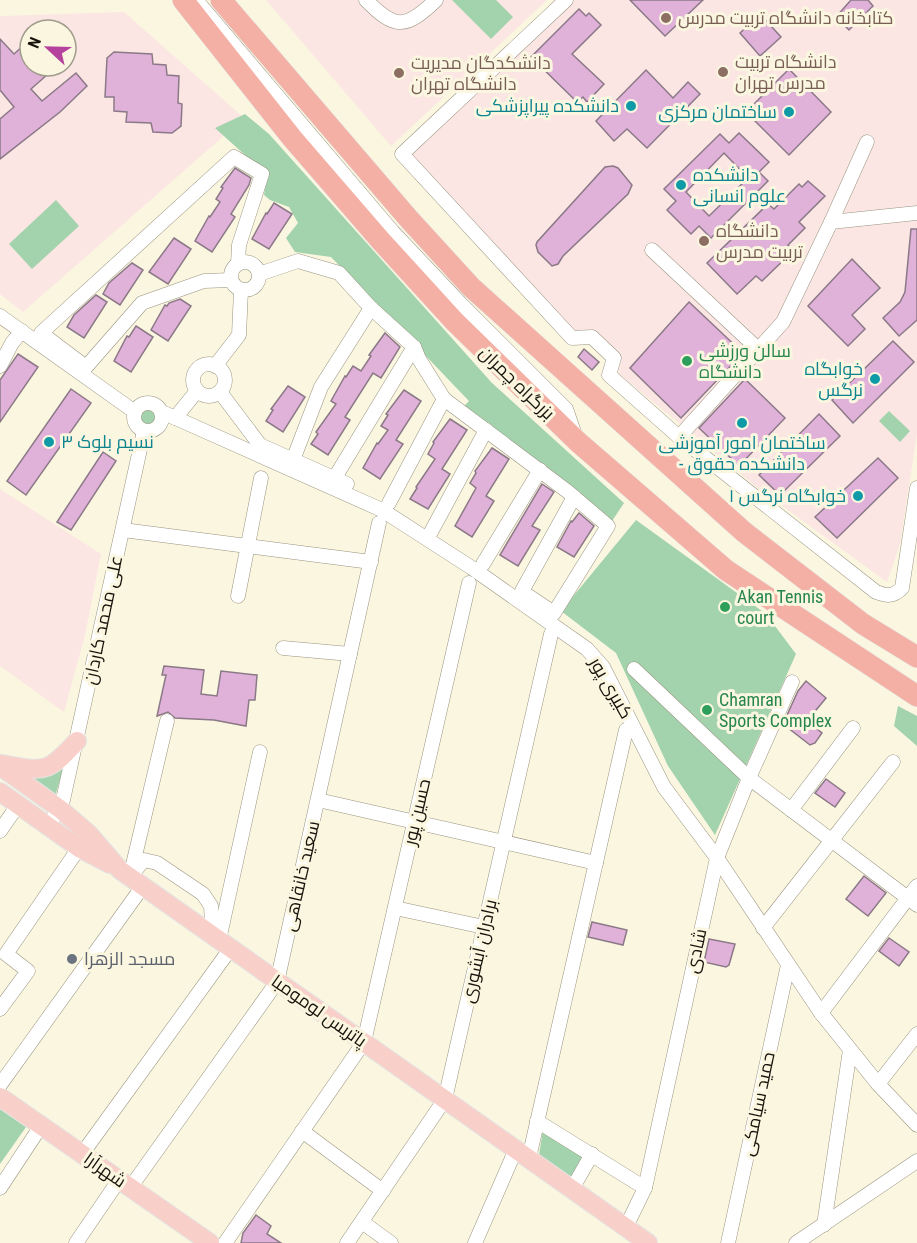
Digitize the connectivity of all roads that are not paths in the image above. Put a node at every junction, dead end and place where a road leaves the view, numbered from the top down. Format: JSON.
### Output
{"nodes":[{"id":1,"x":221,"y":0,"type":"edge"},
{"id":2,"x":366,"y":0,"type":"edge"},
{"id":3,"x":436,"y":0,"type":"edge"},
{"id":4,"x":566,"y":0,"type":"edge"},
{"id":5,"x":186,"y":1,"type":"edge"},
{"id":6,"x":867,"y":142,"type":"dead end"},
{"id":7,"x":917,"y":213,"type":"edge"},
{"id":8,"x":831,"y":222,"type":"junction"},
{"id":9,"x":652,"y":249,"type":"dead end"},
{"id":10,"x":238,"y":264,"type":"junction"},
{"id":11,"x":259,"y":274,"type":"junction"},
{"id":12,"x":236,"y":285,"type":"junction"},
{"id":13,"x":371,"y":308,"type":"junction"},
{"id":14,"x":0,"y":316,"type":"edge"},
{"id":15,"x":22,"y":331,"type":"junction"},
{"id":16,"x":414,"y":347,"type":"junction"},
{"id":17,"x":758,"y":349,"type":"junction"},
{"id":18,"x":0,"y":366,"type":"edge"},
{"id":19,"x":215,"y":366,"type":"junction"},
{"id":20,"x":197,"y":391,"type":"junction"},
{"id":21,"x":220,"y":392,"type":"junction"},
{"id":22,"x":444,"y":399,"type":"junction"},
{"id":23,"x":135,"y":412,"type":"junction"},
{"id":24,"x":168,"y":415,"type":"junction"},
{"id":25,"x":486,"y":430,"type":"junction"},
{"id":26,"x":144,"y":431,"type":"junction"},
{"id":27,"x":679,"y":437,"type":"junction"},
{"id":28,"x":293,"y":460,"type":"junction"},
{"id":29,"x":540,"y":470,"type":"junction"},
{"id":30,"x":261,"y":478,"type":"dead end"},
{"id":31,"x":334,"y":479,"type":"junction"},
{"id":32,"x":917,"y":488,"type":"edge"},
{"id":33,"x":574,"y":497,"type":"junction"},
{"id":34,"x":389,"y":503,"type":"junction"},
{"id":35,"x":379,"y":523,"type":"dead end"},
{"id":36,"x":123,"y":530,"type":"junction"},
{"id":37,"x":431,"y":532,"type":"junction"},
{"id":38,"x":247,"y":546,"type":"junction"},
{"id":39,"x":371,"y":562,"type":"junction"},
{"id":40,"x":483,"y":564,"type":"junction"},
{"id":41,"x":470,"y":583,"type":"dead end"},
{"id":42,"x":522,"y":591,"type":"junction"},
{"id":43,"x":238,"y":596,"type":"dead end"},
{"id":44,"x":551,"y":634,"type":"dead end"},
{"id":45,"x":283,"y":648,"type":"dead end"},
{"id":46,"x":350,"y":654,"type":"junction"},
{"id":47,"x":917,"y":657,"type":"edge"},
{"id":48,"x":634,"y":669,"type":"dead end"},
{"id":49,"x":792,"y":682,"type":"dead end"},
{"id":50,"x":917,"y":696,"type":"edge"},
{"id":51,"x":167,"y":721,"type":"dead end"},
{"id":52,"x":853,"y":728,"type":"dead end"},
{"id":53,"x":626,"y":730,"type":"dead end"},
{"id":54,"x":77,"y":741,"type":"junction"},
{"id":55,"x":260,"y":752,"type":"dead end"},
{"id":56,"x":893,"y":762,"type":"dead end"},
{"id":57,"x":0,"y":765,"type":"edge"},
{"id":58,"x":749,"y":778,"type":"junction"},
{"id":59,"x":0,"y":792,"type":"edge"},
{"id":60,"x":318,"y":800,"type":"junction"},
{"id":61,"x":18,"y":805,"type":"junction"},
{"id":62,"x":60,"y":809,"type":"junction"},
{"id":63,"x":791,"y":810,"type":"junction"},
{"id":64,"x":414,"y":822,"type":"junction"},
{"id":65,"x":49,"y":826,"type":"junction"},
{"id":66,"x":0,"y":831,"type":"edge"},
{"id":67,"x":831,"y":840,"type":"junction"},
{"id":68,"x":504,"y":842,"type":"junction"},
{"id":69,"x":79,"y":848,"type":"junction"},
{"id":70,"x":717,"y":858,"type":"junction"},
{"id":71,"x":596,"y":863,"type":"junction"},
{"id":72,"x":131,"y":878,"type":"junction"},
{"id":73,"x":917,"y":886,"type":"edge"},
{"id":74,"x":912,"y":902,"type":"edge"},
{"id":75,"x":395,"y":908,"type":"junction"},
{"id":76,"x":484,"y":927,"type":"junction"},
{"id":77,"x":763,"y":928,"type":"junction"},
{"id":78,"x":225,"y":944,"type":"junction"},
{"id":79,"x":788,"y":965,"type":"junction"},
{"id":80,"x":277,"y":982,"type":"junction"},
{"id":81,"x":0,"y":1009,"type":"edge"},
{"id":82,"x":821,"y":1013,"type":"junction"},
{"id":83,"x":917,"y":1035,"type":"edge"},
{"id":84,"x":364,"y":1042,"type":"junction"},
{"id":85,"x":850,"y":1050,"type":"junction"},
{"id":86,"x":878,"y":1084,"type":"junction"},
{"id":87,"x":0,"y":1085,"type":"edge"},
{"id":88,"x":0,"y":1097,"type":"edge"},
{"id":89,"x":445,"y":1100,"type":"junction"},
{"id":90,"x":537,"y":1121,"type":"junction"},
{"id":91,"x":917,"y":1125,"type":"edge"},
{"id":92,"x":41,"y":1126,"type":"junction"},
{"id":93,"x":303,"y":1131,"type":"junction"},
{"id":94,"x":82,"y":1154,"type":"junction"},
{"id":95,"x":522,"y":1154,"type":"junction"},
{"id":96,"x":592,"y":1155,"type":"junction"},
{"id":97,"x":917,"y":1161,"type":"edge"},
{"id":98,"x":125,"y":1184,"type":"junction"},
{"id":99,"x":0,"y":1188,"type":"edge"},
{"id":100,"x":645,"y":1188,"type":"junction"},
{"id":101,"x":572,"y":1189,"type":"junction"},
{"id":102,"x":382,"y":1191,"type":"junction"},
{"id":103,"x":362,"y":1222,"type":"junction"},
{"id":104,"x":824,"y":1225,"type":"junction"},
{"id":105,"x":626,"y":1227,"type":"junction"},
{"id":106,"x":76,"y":1243,"type":"edge"},
{"id":107,"x":210,"y":1243,"type":"edge"},
{"id":108,"x":225,"y":1243,"type":"edge"},
{"id":109,"x":347,"y":1243,"type":"edge"},
{"id":110,"x":391,"y":1243,"type":"edge"},
{"id":111,"x":475,"y":1243,"type":"edge"},
{"id":112,"x":648,"y":1243,"type":"edge"},
{"id":113,"x":728,"y":1243,"type":"edge"},
{"id":114,"x":796,"y":1243,"type":"edge"}],
"edges":[{"from":1,"to":47,"type":"highway"},
{"from":2,"to":3,"type":"street"},
{"from":4,"to":27,"type":"street"},
{"from":5,"to":50,"type":"highway","name":"بزرگراه چمران"},
{"from":6,"to":8,"type":"street"},
{"from":7,"to":8,"type":"street"},
{"from":8,"to":17,"type":"street"},
{"from":9,"to":17,"type":"street"},
{"from":10,"to":11,"type":"street"},
{"from":10,"to":12,"type":"street"},
{"from":10,"to":12,"type":"street"},
{"from":11,"to":12,"type":"street"},
{"from":11,"to":13,"type":"street"},
{"from":12,"to":19,"type":"street"},
{"from":13,"to":16,"type":"street"},
{"from":13,"to":28,"type":"street"},
{"from":14,"to":15,"type":"street"},
{"from":15,"to":18,"type":"street"},
{"from":15,"to":23,"type":"street"},
{"from":16,"to":22,"type":"street"},
{"from":16,"to":31,"type":"street"},
{"from":17,"to":27,"type":"street"},
{"from":19,"to":20,"type":"street"},
{"from":19,"to":21,"type":"street"},
{"from":20,"to":21,"type":"street"},
{"from":20,"to":24,"type":"street"},
{"from":21,"to":28,"type":"street"},
{"from":22,"to":25,"type":"street"},
{"from":22,"to":34,"type":"street"},
{"from":23,"to":24,"type":"street"},
{"from":23,"to":26,"type":"street"},
{"from":24,"to":26,"type":"street"},
{"from":24,"to":70,"type":"street","name":"کبیری پور"},
{"from":25,"to":29,"type":"street"},
{"from":25,"to":37,"type":"street"},
{"from":26,"to":36,"type":"street","name":"علی محمد کاردان"},
{"from":27,"to":32,"type":"street"},
{"from":28,"to":31,"type":"street"},
{"from":29,"to":33,"type":"street"},
{"from":29,"to":40,"type":"street"},
{"from":30,"to":38,"type":"street"},
{"from":31,"to":34,"type":"street"},
{"from":33,"to":42,"type":"street"},
{"from":33,"to":42,"type":"street"},
{"from":34,"to":37,"type":"street"},
{"from":35,"to":39,"type":"street","name":"سعید خانقاهی"},
{"from":36,"to":38,"type":"street"},
{"from":36,"to":54,"type":"street","name":"علی محمد کاردان"},
{"from":37,"to":40,"type":"street"},
{"from":38,"to":39,"type":"street"},
{"from":38,"to":43,"type":"street"},
{"from":39,"to":46,"type":"street","name":"سعید خانقاهی"},
{"from":40,"to":42,"type":"street"},
{"from":41,"to":64,"type":"street","name":"حسین پور"},
{"from":44,"to":68,"type":"street","name":"برادران آبشوری"},
{"from":45,"to":46,"type":"street"},
{"from":46,"to":60,"type":"street","name":"سعید خانقاهی"},
{"from":48,"to":58,"type":"street"},
{"from":49,"to":58,"type":"street","name":"شادی"},
{"from":51,"to":72,"type":"street"},
{"from":52,"to":63,"type":"street"},
{"from":53,"to":71,"type":"street"},
{"from":54,"to":57,"type":"main road"},
{"from":54,"to":62,"type":"street","name":"علی محمد کاردان"},
{"from":55,"to":78,"type":"street"},
{"from":56,"to":67,"type":"street"},
{"from":57,"to":62,"type":"main road","name":"پاتریس لومومبا"},
{"from":58,"to":63,"type":"street"},
{"from":58,"to":70,"type":"street","name":"شادی"},
{"from":59,"to":61,"type":"main road"},
{"from":60,"to":64,"type":"street"},
{"from":60,"to":80,"type":"street","name":"سعید خانقاهی"},
{"from":61,"to":65,"type":"main road"},
{"from":61,"to":66,"type":"street"},
{"from":62,"to":65,"type":"street","name":"علی محمد کاردان"},
{"from":62,"to":72,"type":"main road","name":"پاتریس لومومبا"},
{"from":63,"to":67,"type":"street"},
{"from":64,"to":68,"type":"street"},
{"from":64,"to":75,"type":"street","name":"حسین پور"},
{"from":65,"to":69,"type":"main road"},
{"from":67,"to":74,"type":"street"},
{"from":67,"to":77,"type":"street"},
{"from":68,"to":71,"type":"street"},
{"from":68,"to":76,"type":"street","name":"برادران آبشوری"},
{"from":69,"to":72,"type":"main road"},
{"from":69,"to":81,"type":"street"},
{"from":70,"to":77,"type":"street","name":"کبیری پور"},
{"from":70,"to":100,"type":"street","name":"شادی"},
{"from":71,"to":90,"type":"street"},
{"from":72,"to":78,"type":"main road","name":"پاتریس لومومبا"},
{"from":72,"to":78,"type":"street"},
{"from":72,"to":87,"type":"street"},
{"from":73,"to":74,"type":"street"},
{"from":74,"to":82,"type":"street"},
{"from":75,"to":76,"type":"street"},
{"from":75,"to":84,"type":"street","name":"حسین پور"},
{"from":76,"to":89,"type":"street","name":"برادران آبشوری"},
{"from":77,"to":79,"type":"street","name":"کبیری پور"},
{"from":78,"to":80,"type":"main road","name":"پاتریس لومومبا"},
{"from":78,"to":94,"type":"street"},
{"from":79,"to":82,"type":"street","name":"کبیری پور"},
{"from":79,"to":113,"type":"street","name":"حمید سیامکی"},
{"from":80,"to":84,"type":"main road","name":"پاتریس لومومبا"},
{"from":80,"to":98,"type":"street","name":"سعید خانقاهی"},
{"from":82,"to":85,"type":"street","name":"کبیری پور"},
{"from":83,"to":86,"type":"street"},
{"from":84,"to":89,"type":"main road","name":"پاتریس لومومبا"},
{"from":84,"to":93,"type":"street"},
{"from":85,"to":86,"type":"street","name":"کبیری پور"},
{"from":85,"to":104,"type":"street"},
{"from":86,"to":91,"type":"street","name":"کبیری پور"},
{"from":88,"to":92,"type":"main road","name":"شهرآرا"},
{"from":89,"to":95,"type":"main road","name":"پاتریس لومومبا"},
{"from":89,"to":102,"type":"street","name":"برادران آبشوری"},
{"from":90,"to":95,"type":"street"},
{"from":90,"to":96,"type":"street"},
{"from":92,"to":94,"type":"main road","name":"شهرآرا"},
{"from":92,"to":99,"type":"street"},
{"from":93,"to":102,"type":"street"},
{"from":93,"to":108,"type":"street"},
{"from":94,"to":98,"type":"main road","name":"شهرآرا"},
{"from":95,"to":101,"type":"main road","name":"پاتریس لومومبا"},
{"from":95,"to":111,"type":"street"},
{"from":96,"to":100,"type":"street"},
{"from":96,"to":101,"type":"street"},
{"from":97,"to":104,"type":"street"},
{"from":98,"to":106,"type":"street","name":"سعید خانقاهی"},
{"from":98,"to":107,"type":"main road","name":"شهرآرا"},
{"from":100,"to":105,"type":"street","name":"شادی"},
{"from":101,"to":105,"type":"main road","name":"پاتریس لومومبا"},
{"from":102,"to":103,"type":"street","name":"برادران آبشوری"},
{"from":103,"to":109,"type":"street","name":"برادران آبشوری"},
{"from":103,"to":110,"type":"street"},
{"from":104,"to":114,"type":"street"},
{"from":105,"to":112,"type":"main road","name":"پاتریس لومومبا"}]}
